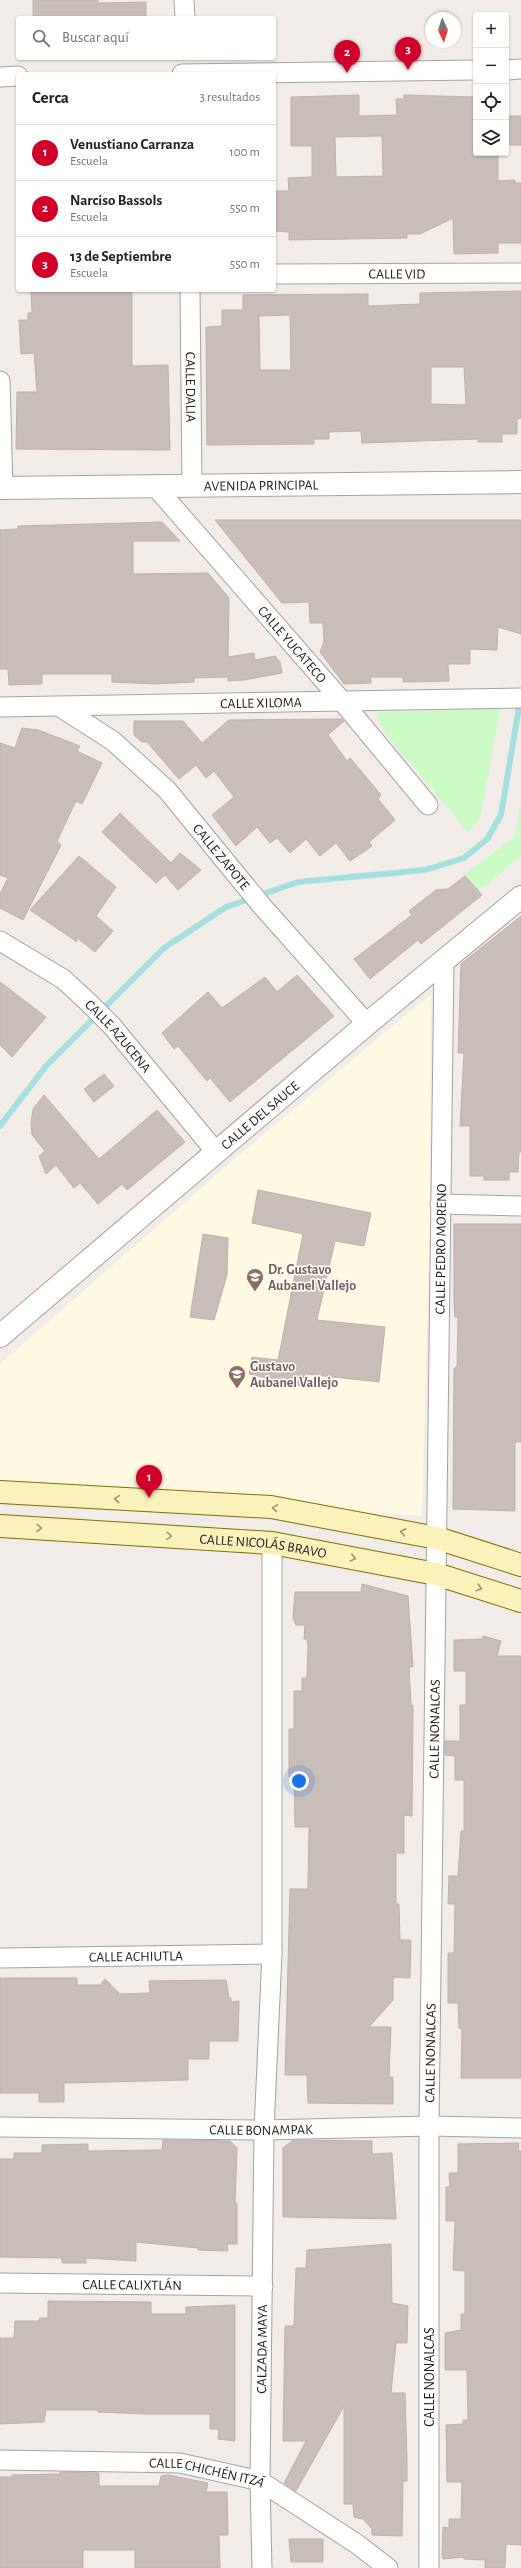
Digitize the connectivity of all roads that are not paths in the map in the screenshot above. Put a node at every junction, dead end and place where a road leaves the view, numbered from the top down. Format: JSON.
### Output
{"nodes":[{"id":1,"x":184,"y":0,"type":"edge"},
{"id":2,"x":185,"y":16,"type":"edge"},
{"id":3,"x":187,"y":60,"type":"edge"},
{"id":4,"x":521,"y":69,"type":"edge"},
{"id":5,"x":473,"y":70,"type":"edge"},
{"id":6,"x":509,"y":70,"type":"edge"},
{"id":7,"x":188,"y":72,"type":"edge"},
{"id":8,"x":276,"y":73,"type":"edge"},
{"id":9,"x":16,"y":76,"type":"edge"},
{"id":10,"x":0,"y":77,"type":"edge"},
{"id":11,"x":521,"y":273,"type":"edge"},
{"id":12,"x":276,"y":274,"type":"edge"},
{"id":13,"x":190,"y":292,"type":"edge"},
{"id":14,"x":0,"y":381,"type":"edge"},
{"id":15,"x":521,"y":482,"type":"edge"},
{"id":16,"x":154,"y":485,"type":"junction"},
{"id":17,"x":192,"y":485,"type":"junction"},
{"id":18,"x":1,"y":488,"type":"edge"},
{"id":19,"x":512,"y":698,"type":"edge"},
{"id":20,"x":341,"y":700,"type":"junction"},
{"id":21,"x":0,"y":707,"type":"edge"},
{"id":22,"x":60,"y":707,"type":"junction"},
{"id":23,"x":428,"y":805,"type":"dead end"},
{"id":24,"x":521,"y":897,"type":"edge"},
{"id":25,"x":0,"y":941,"type":"edge"},
{"id":26,"x":444,"y":961,"type":"junction"},
{"id":27,"x":367,"y":1024,"type":"junction"},
{"id":28,"x":216,"y":1152,"type":"junction"},
{"id":29,"x":440,"y":1204,"type":"junction"},
{"id":30,"x":521,"y":1206,"type":"edge"},
{"id":31,"x":0,"y":1336,"type":"edge"},
{"id":32,"x":0,"y":1492,"type":"edge"},
{"id":33,"x":0,"y":1526,"type":"edge"},
{"id":34,"x":437,"y":1538,"type":"junction"},
{"id":35,"x":272,"y":1543,"type":"junction"},
{"id":36,"x":521,"y":1565,"type":"edge"},
{"id":37,"x":436,"y":1574,"type":"junction"},
{"id":38,"x":521,"y":1601,"type":"edge"},
{"id":39,"x":272,"y":1954,"type":"junction"},
{"id":40,"x":0,"y":1958,"type":"edge"},
{"id":41,"x":429,"y":2126,"type":"junction"},
{"id":42,"x":0,"y":2127,"type":"edge"},
{"id":43,"x":521,"y":2128,"type":"edge"},
{"id":44,"x":264,"y":2130,"type":"junction"},
{"id":45,"x":0,"y":2283,"type":"edge"},
{"id":46,"x":263,"y":2286,"type":"junction"},
{"id":47,"x":0,"y":2460,"type":"edge"},
{"id":48,"x":260,"y":2481,"type":"junction"},
{"id":49,"x":262,"y":2568,"type":"edge"},
{"id":50,"x":388,"y":2568,"type":"edge"},
{"id":51,"x":429,"y":2568,"type":"edge"}],
"edges":[{"from":1,"to":2,"type":"street"},
{"from":3,"to":7,"type":"street"},
{"from":4,"to":6,"type":"street"},
{"from":5,"to":8,"type":"street"},
{"from":9,"to":10,"type":"street"},
{"from":11,"to":12,"type":"street","name":"CALLE VID"},
{"from":13,"to":17,"type":"street","name":"CALLE DALIA"},
{"from":14,"to":18,"type":"street"},
{"from":15,"to":17,"type":"street","name":"AVENIDA PRINCIPAL"},
{"from":16,"to":17,"type":"street","name":"AVENIDA PRINCIPAL"},
{"from":16,"to":18,"type":"street","name":"AVENIDA PRINCIPAL"},
{"from":16,"to":20,"type":"street","name":"CALLE YUCATECO"},
{"from":19,"to":20,"type":"street","name":"CALLE XILOMA"},
{"from":20,"to":22,"type":"street","name":"CALLE XILOMA"},
{"from":20,"to":23,"type":"street","name":"CALLE YUCATECO"},
{"from":21,"to":22,"type":"street","name":"CALLE XILOMA"},
{"from":22,"to":27,"type":"street","name":"CALLE ZAPOTE"},
{"from":24,"to":26,"type":"street","name":"CALLE DEL SAUCE"},
{"from":25,"to":28,"type":"street","name":"CALLE AZUCENA"},
{"from":26,"to":27,"type":"street","name":"CALLE DEL SAUCE"},
{"from":26,"to":29,"type":"street","name":"CALLE PEDRO MORENO"},
{"from":27,"to":28,"type":"street","name":"CALLE DEL SAUCE"},
{"from":28,"to":31,"type":"street","name":"CALLE DEL SAUCE"},
{"from":29,"to":30,"type":"street"},
{"from":29,"to":34,"type":"street","name":"CALLE PEDRO MORENO"},
{"from":34,"to":32,"type":"main road","one_way":true},
{"from":33,"to":35,"type":"main road","name":"CALLE NICOLÁS BRAVO","one_way":true},
{"from":34,"to":36,"type":"main road"},
{"from":34,"to":37,"type":"street","name":"CALLE NONALCAS"},
{"from":35,"to":37,"type":"main road","name":"CALLE NICOLÁS BRAVO","one_way":true},
{"from":35,"to":39,"type":"street","name":"CALZADA MAYA"},
{"from":37,"to":38,"type":"main road","name":"CALLE NICOLÁS BRAVO","one_way":true},
{"from":37,"to":41,"type":"street","name":"CALLE NONALCAS"},
{"from":39,"to":40,"type":"street","name":"CALLE ACHIUTLA"},
{"from":39,"to":44,"type":"street","name":"CALZADA MAYA"},
{"from":41,"to":43,"type":"street","name":"CALLE BONAMPAK"},
{"from":41,"to":44,"type":"street","name":"CALLE BONAMPAK"},
{"from":41,"to":51,"type":"street","name":"CALLE NONALCAS"},
{"from":42,"to":44,"type":"street","name":"CALLE BONAMPAK"},
{"from":44,"to":46,"type":"street","name":"CALZADA MAYA"},
{"from":45,"to":46,"type":"street","name":"CALLE CALIXTLÁN"},
{"from":46,"to":48,"type":"street","name":"CALZADA MAYA"},
{"from":47,"to":48,"type":"street","name":"CALLE CHICHÉN ITZÁ"},
{"from":48,"to":49,"type":"street","name":"CALZADA MAYA"},
{"from":48,"to":50,"type":"street","name":"CALLE CHICHÉN ITZÁ"}]}
